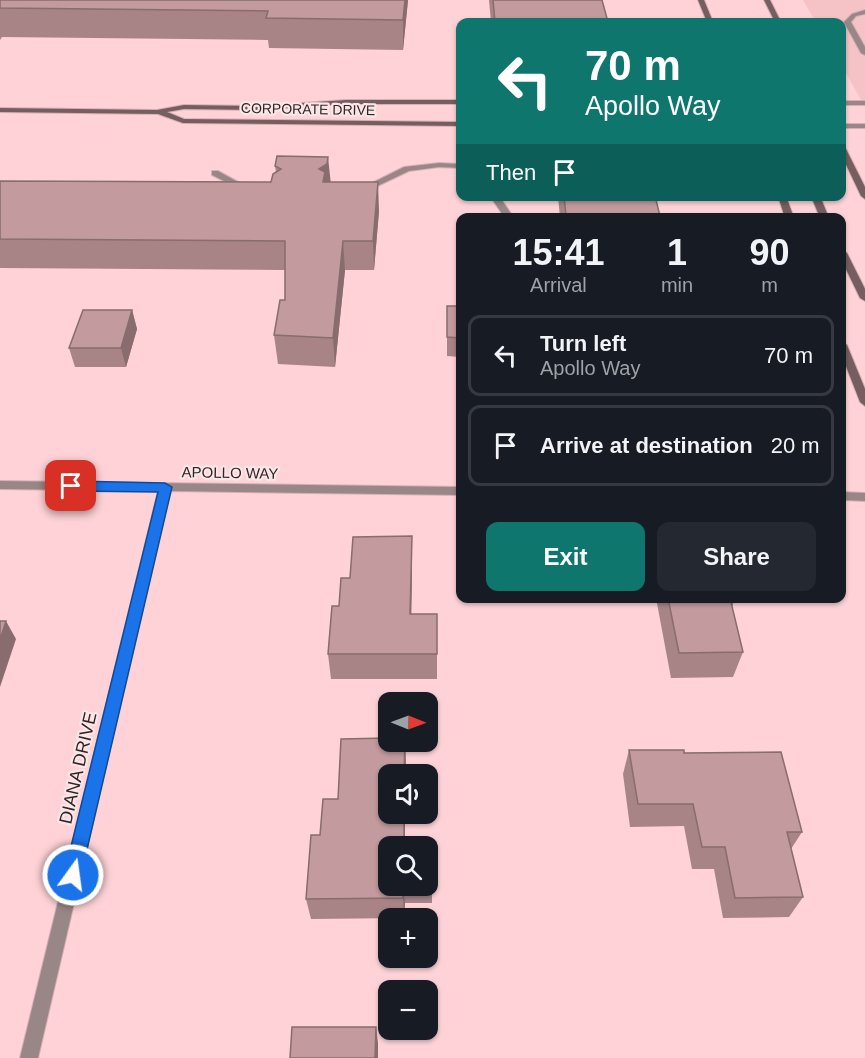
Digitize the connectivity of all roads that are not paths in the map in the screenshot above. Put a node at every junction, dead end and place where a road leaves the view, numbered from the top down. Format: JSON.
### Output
{"nodes":[{"id":1,"x":701,"y":0,"type":"edge"},
{"id":2,"x":767,"y":0,"type":"edge"},
{"id":3,"x":865,"y":12,"type":"edge"},
{"id":4,"x":708,"y":18,"type":"edge"},
{"id":5,"x":776,"y":18,"type":"edge"},
{"id":6,"x":865,"y":53,"type":"edge"},
{"id":7,"x":456,"y":102,"type":"edge"},
{"id":8,"x":846,"y":103,"type":"edge"},
{"id":9,"x":865,"y":103,"type":"edge"},
{"id":10,"x":0,"y":110,"type":"edge"},
{"id":11,"x":158,"y":112,"type":"junction"},
{"id":12,"x":456,"y":124,"type":"edge"},
{"id":13,"x":846,"y":126,"type":"edge"},
{"id":14,"x":865,"y":126,"type":"edge"},
{"id":15,"x":846,"y":157,"type":"edge"},
{"id":16,"x":456,"y":166,"type":"edge"},
{"id":17,"x":215,"y":173,"type":"dead end"},
{"id":18,"x":256,"y":193,"type":"edge"},
{"id":19,"x":353,"y":194,"type":"edge"},
{"id":20,"x":865,"y":196,"type":"edge"},
{"id":21,"x":846,"y":261,"type":"edge"},
{"id":22,"x":865,"y":298,"type":"edge"},
{"id":23,"x":846,"y":355,"type":"edge"},
{"id":24,"x":865,"y":402,"type":"edge"},
{"id":25,"x":0,"y":485,"type":"edge"},
{"id":26,"x":165,"y":487,"type":"junction"},
{"id":27,"x":456,"y":491,"type":"edge"},
{"id":28,"x":846,"y":496,"type":"edge"},
{"id":29,"x":865,"y":497,"type":"edge"},
{"id":30,"x":29,"y":1058,"type":"edge"}],
"edges":[{"from":1,"to":4,"type":"street"},
{"from":2,"to":5,"type":"street"},
{"from":3,"to":6,"type":"street"},
{"from":7,"to":11,"type":"street","name":"CORPORATE DRIVE"},
{"from":8,"to":9,"type":"street"},
{"from":10,"to":11,"type":"street","name":"CORPORATE DRIVE"},
{"from":11,"to":12,"type":"street","name":"CORPORATE DRIVE"},
{"from":13,"to":14,"type":"street"},
{"from":15,"to":20,"type":"street"},
{"from":16,"to":19,"type":"street"},
{"from":17,"to":18,"type":"street"},
{"from":21,"to":22,"type":"street"},
{"from":23,"to":24,"type":"street"},
{"from":25,"to":26,"type":"street","name":"APOLLO WAY"},
{"from":26,"to":27,"type":"street","name":"APOLLO WAY"},
{"from":26,"to":30,"type":"street","name":"DIANA DRIVE"},
{"from":28,"to":29,"type":"street"}]}
